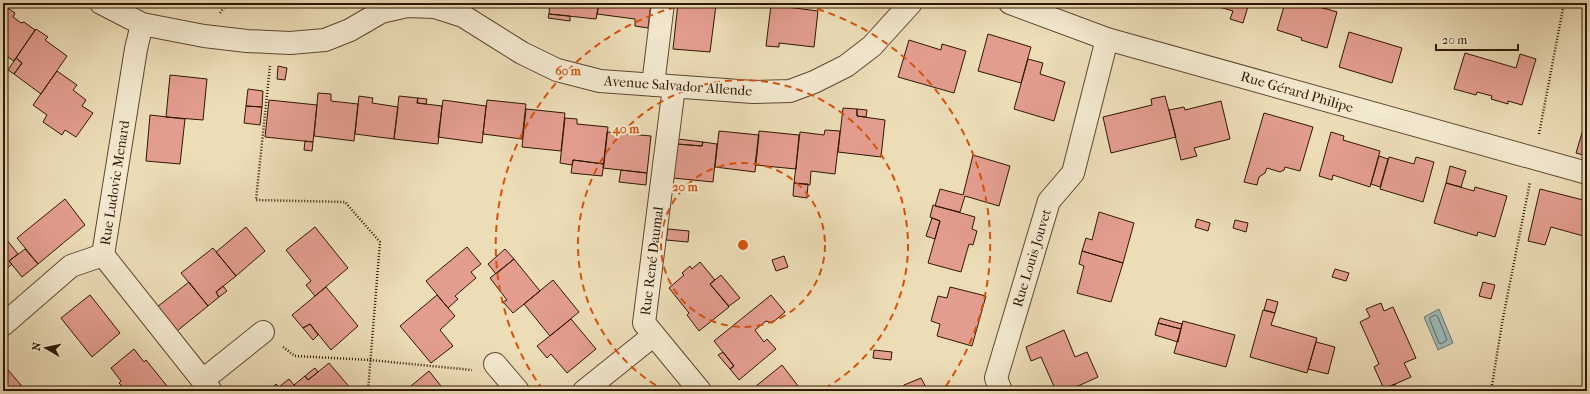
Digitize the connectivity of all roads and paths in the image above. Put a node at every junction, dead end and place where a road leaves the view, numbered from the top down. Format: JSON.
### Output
{"nodes":[{"id":1,"x":100,"y":3,"type":"edge"},
{"id":2,"x":663,"y":3,"type":"edge"},
{"id":3,"x":911,"y":3,"type":"edge"},
{"id":4,"x":1010,"y":3,"type":"edge"},
{"id":5,"x":1564,"y":3,"type":"edge"},
{"id":6,"x":408,"y":4,"type":"edge"},
{"id":7,"x":142,"y":24,"type":"junction"},
{"id":8,"x":1107,"y":39,"type":"junction"},
{"id":9,"x":272,"y":42,"type":"junction"},
{"id":10,"x":663,"y":86,"type":"junction"},
{"id":11,"x":1535,"y":158,"type":"junction"},
{"id":12,"x":1587,"y":173,"type":"edge"},
{"id":13,"x":103,"y":255,"type":"junction"},
{"id":14,"x":3,"y":324,"type":"edge"},
{"id":15,"x":263,"y":332,"type":"joint"},
{"id":16,"x":654,"y":335,"type":"junction"},
{"id":17,"x":370,"y":360,"type":"junction"},
{"id":18,"x":495,"y":364,"type":"joint"},
{"id":19,"x":207,"y":386,"type":"edge"},
{"id":20,"x":368,"y":391,"type":"edge"},
{"id":21,"x":518,"y":391,"type":"edge"},
{"id":22,"x":584,"y":391,"type":"edge"},
{"id":23,"x":700,"y":391,"type":"edge"},
{"id":24,"x":1002,"y":391,"type":"edge"},
{"id":25,"x":1491,"y":391,"type":"edge"}],
"edges":[{"from":1,"to":7,"type":"street","name":"Avenue Salvador Allende"},
{"from":2,"to":10,"type":"street","name":"Rue René Daumal"},
{"from":3,"to":10,"type":"street","name":"Avenue Salvador Allende"},
{"from":4,"to":8,"type":"street","name":"Rue Gérard Philipe"},
{"from":5,"to":11,"type":"path"},
{"from":6,"to":9,"type":"street","name":"Avenue Salvador Allende"},
{"from":6,"to":10,"type":"street","name":"Avenue Salvador Allende"},
{"from":7,"to":9,"type":"street","name":"Avenue Salvador Allende"},
{"from":7,"to":13,"type":"street","name":"Rue Ludovic Menard"},
{"from":8,"to":11,"type":"street","name":"Rue Gérard Philipe"},
{"from":8,"to":24,"type":"street","name":"Rue Louis Jouvet"},
{"from":9,"to":17,"type":"path"},
{"from":10,"to":16,"type":"street","name":"Rue René Daumal"},
{"from":11,"to":12,"type":"street","name":"Rue Gérard Philipe"},
{"from":11,"to":25,"type":"path"},
{"from":13,"to":14,"type":"street"},
{"from":13,"to":19,"type":"street","name":"Rue Ludovic Menard"},
{"from":15,"to":17,"type":"path"},
{"from":15,"to":19,"type":"street","name":"Rue Ludovic Menard"},
{"from":16,"to":22,"type":"street"},
{"from":16,"to":23,"type":"street","name":"Rue René Daumal"},
{"from":17,"to":18,"type":"path"},
{"from":17,"to":20,"type":"path"},
{"from":18,"to":21,"type":"street"}]}
